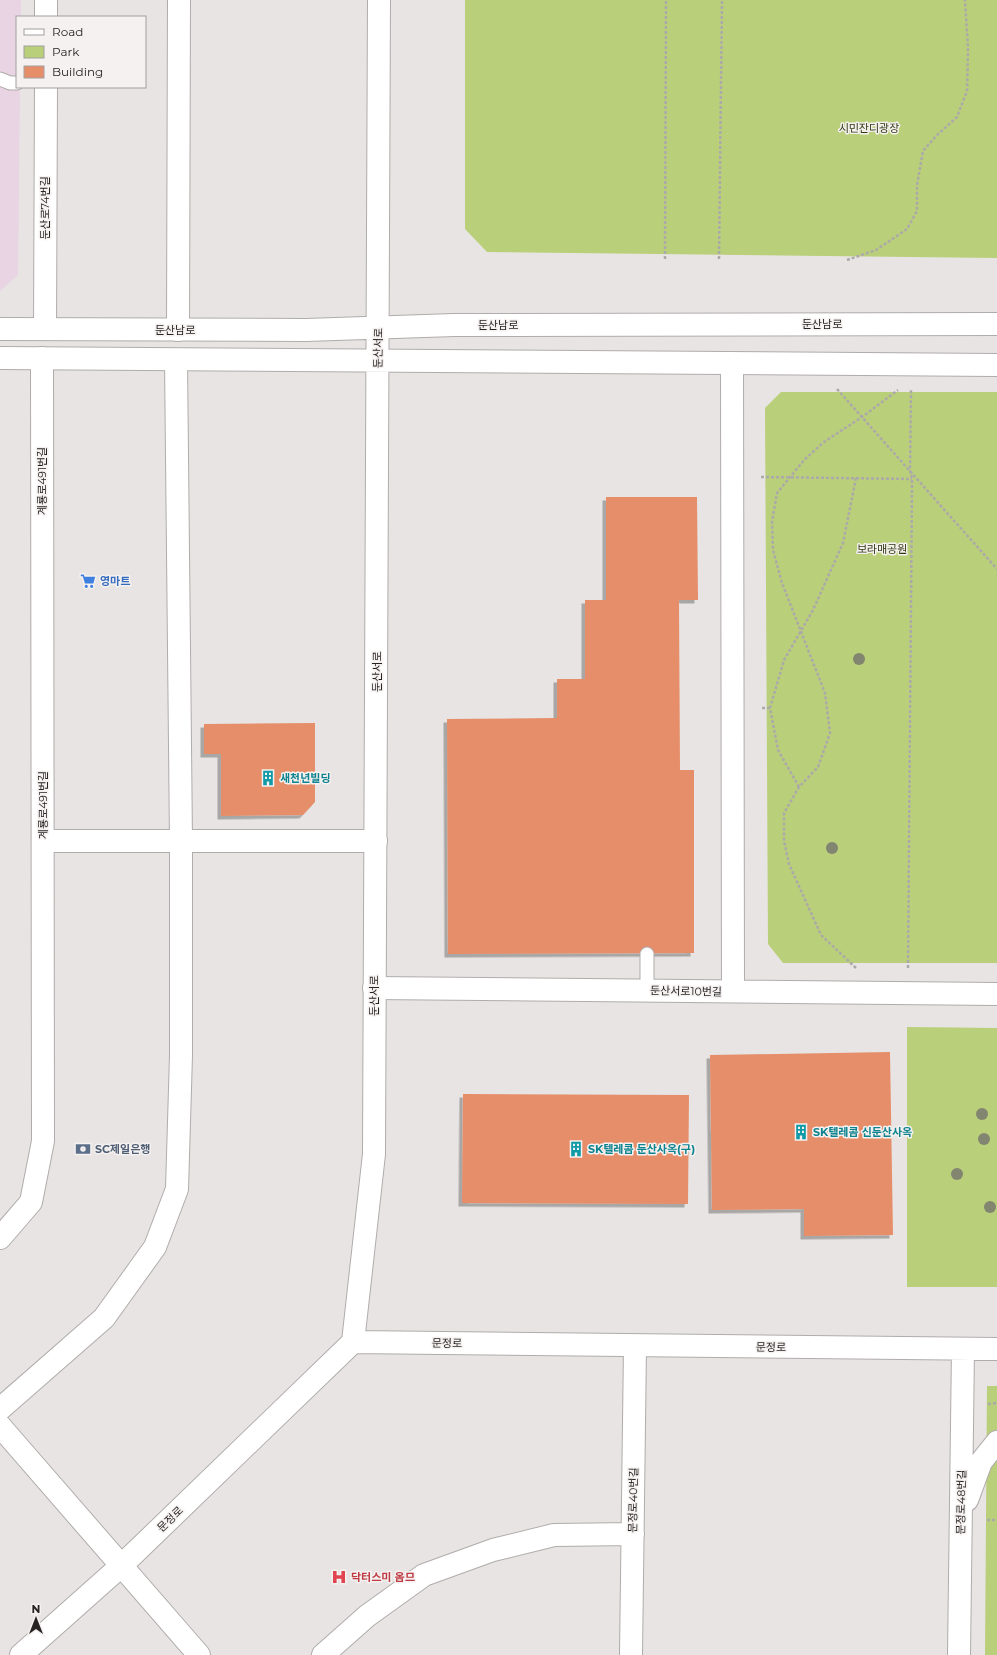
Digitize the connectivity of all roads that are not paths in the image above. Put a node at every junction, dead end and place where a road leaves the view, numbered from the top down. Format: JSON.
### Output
{"nodes":[{"id":1,"x":46,"y":0,"type":"edge"},
{"id":2,"x":179,"y":0,"type":"edge"},
{"id":3,"x":379,"y":0,"type":"edge"},
{"id":4,"x":46,"y":16,"type":"edge"},
{"id":5,"x":0,"y":79,"type":"edge"},
{"id":6,"x":16,"y":84,"type":"edge"},
{"id":7,"x":46,"y":88,"type":"edge"},
{"id":8,"x":997,"y":324,"type":"edge"},
{"id":9,"x":379,"y":328,"type":"junction"},
{"id":10,"x":0,"y":329,"type":"edge"},
{"id":11,"x":45,"y":329,"type":"junction"},
{"id":12,"x":178,"y":330,"type":"junction"},
{"id":13,"x":0,"y":358,"type":"edge"},
{"id":14,"x":42,"y":358,"type":"junction"},
{"id":15,"x":176,"y":360,"type":"junction"},
{"id":16,"x":378,"y":362,"type":"junction"},
{"id":17,"x":732,"y":364,"type":"junction"},
{"id":18,"x":997,"y":365,"type":"edge"},
{"id":19,"x":43,"y":841,"type":"junction"},
{"id":20,"x":182,"y":841,"type":"junction"},
{"id":21,"x":376,"y":841,"type":"junction"},
{"id":22,"x":647,"y":954,"type":"dead end"},
{"id":23,"x":374,"y":988,"type":"junction"},
{"id":24,"x":647,"y":990,"type":"junction"},
{"id":25,"x":733,"y":991,"type":"junction"},
{"id":26,"x":997,"y":994,"type":"edge"},
{"id":27,"x":0,"y":1238,"type":"edge"},
{"id":28,"x":353,"y":1342,"type":"junction"},
{"id":29,"x":634,"y":1346,"type":"junction"},
{"id":30,"x":963,"y":1349,"type":"junction"},
{"id":31,"x":997,"y":1349,"type":"edge"},
{"id":32,"x":0,"y":1409,"type":"edge"},
{"id":33,"x":0,"y":1426,"type":"edge"},
{"id":34,"x":997,"y":1442,"type":"edge"},
{"id":35,"x":960,"y":1520,"type":"junction"},
{"id":36,"x":633,"y":1534,"type":"junction"},
{"id":37,"x":121,"y":1566,"type":"junction"},
{"id":38,"x":21,"y":1655,"type":"edge"},
{"id":39,"x":199,"y":1655,"type":"edge"},
{"id":40,"x":323,"y":1655,"type":"edge"},
{"id":41,"x":631,"y":1655,"type":"edge"},
{"id":42,"x":959,"y":1655,"type":"edge"}],
"edges":[{"from":1,"to":4,"type":"street"},
{"from":2,"to":12,"type":"street"},
{"from":3,"to":9,"type":"street","name":"둔산서로"},
{"from":5,"to":6,"type":"lane"},
{"from":7,"to":11,"type":"street","name":"둔산로74번길"},
{"from":8,"to":9,"type":"street","name":"둔산남로"},
{"from":9,"to":12,"type":"street","name":"둔산남로"},
{"from":9,"to":16,"type":"street","name":"둔산서로"},
{"from":10,"to":11,"type":"street","name":"둔산남로"},
{"from":11,"to":12,"type":"street","name":"둔산남로"},
{"from":13,"to":14,"type":"street"},
{"from":14,"to":15,"type":"street"},
{"from":14,"to":19,"type":"street","name":"계룡로491번길"},
{"from":15,"to":16,"type":"street"},
{"from":15,"to":20,"type":"street"},
{"from":16,"to":17,"type":"street"},
{"from":16,"to":21,"type":"street","name":"둔산서로"},
{"from":17,"to":18,"type":"street"},
{"from":17,"to":25,"type":"street"},
{"from":19,"to":20,"type":"street"},
{"from":19,"to":27,"type":"street","name":"계룡로491번길"},
{"from":20,"to":21,"type":"street"},
{"from":20,"to":32,"type":"street"},
{"from":21,"to":23,"type":"street","name":"둔산서로"},
{"from":22,"to":24,"type":"lane"},
{"from":23,"to":24,"type":"street","name":"둔산서로10번길"},
{"from":23,"to":28,"type":"street","name":"둔산서로"},
{"from":24,"to":25,"type":"street","name":"둔산서로10번길"},
{"from":25,"to":26,"type":"street","name":"둔산서로10번길"},
{"from":28,"to":29,"type":"street","name":"문정로"},
{"from":28,"to":37,"type":"street","name":"문정로"},
{"from":29,"to":30,"type":"street","name":"문정로"},
{"from":29,"to":36,"type":"street","name":"문정로40번길"},
{"from":30,"to":31,"type":"street","name":"문정로"},
{"from":30,"to":35,"type":"street","name":"문정로48번길"},
{"from":33,"to":37,"type":"street"},
{"from":34,"to":35,"type":"street"},
{"from":35,"to":42,"type":"street","name":"문정로48번길"},
{"from":36,"to":40,"type":"street"},
{"from":36,"to":41,"type":"street","name":"문정로40번길"},
{"from":37,"to":38,"type":"street","name":"문정로"},
{"from":37,"to":39,"type":"street"}]}
